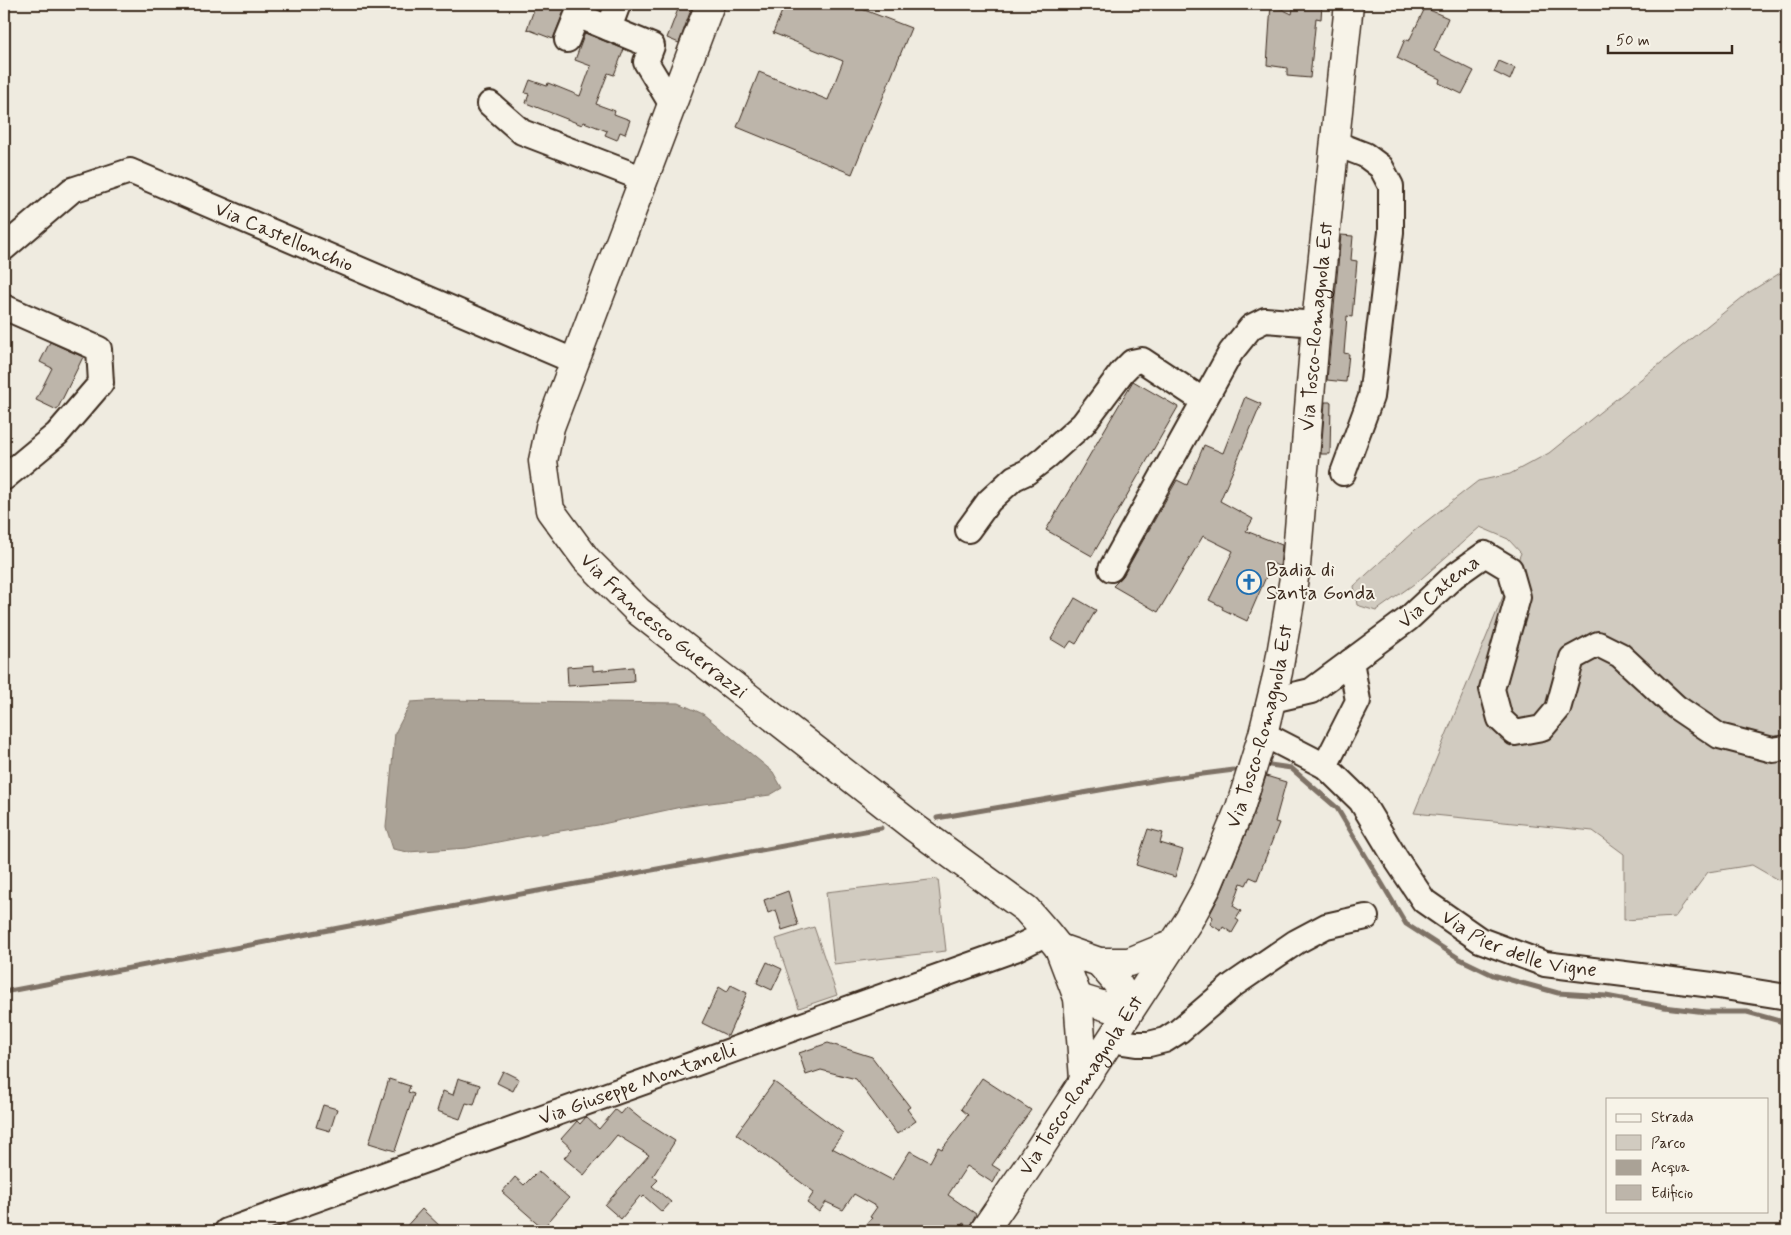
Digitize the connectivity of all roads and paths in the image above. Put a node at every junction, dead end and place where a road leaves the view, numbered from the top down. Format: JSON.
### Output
{"nodes":[{"id":1,"x":618,"y":4,"type":"edge"},
{"id":2,"x":710,"y":4,"type":"edge"},
{"id":3,"x":1349,"y":4,"type":"edge"},
{"id":4,"x":609,"y":28,"type":"junction"},
{"id":5,"x":567,"y":40,"type":"dead end"},
{"id":6,"x":490,"y":104,"type":"dead end"},
{"id":7,"x":672,"y":105,"type":"junction"},
{"id":8,"x":1334,"y":143,"type":"junction"},
{"id":9,"x":644,"y":179,"type":"junction"},
{"id":10,"x":4,"y":248,"type":"edge"},
{"id":11,"x":4,"y":307,"type":"edge"},
{"id":12,"x":1316,"y":324,"type":"junction"},
{"id":13,"x":576,"y":362,"type":"junction"},
{"id":14,"x":1204,"y":401,"type":"junction"},
{"id":15,"x":1343,"y":473,"type":"dead end"},
{"id":16,"x":4,"y":478,"type":"edge"},
{"id":17,"x":968,"y":530,"type":"dead end"},
{"id":18,"x":1111,"y":569,"type":"dead end"},
{"id":19,"x":1351,"y":661,"type":"junction"},
{"id":20,"x":1272,"y":700,"type":"junction"},
{"id":21,"x":1263,"y":734,"type":"junction"},
{"id":22,"x":1787,"y":748,"type":"edge"},
{"id":23,"x":1325,"y":766,"type":"junction"},
{"id":24,"x":1366,"y":917,"type":"dead end"},
{"id":25,"x":1053,"y":941,"type":"junction"},
{"id":26,"x":1171,"y":945,"type":"junction"},
{"id":27,"x":1099,"y":962,"type":"junction"},
{"id":28,"x":1787,"y":997,"type":"edge"},
{"id":29,"x":1078,"y":998,"type":"junction"},
{"id":30,"x":1130,"y":1009,"type":"junction"},
{"id":31,"x":1110,"y":1040,"type":"junction"},
{"id":32,"x":1084,"y":1079,"type":"junction"},
{"id":33,"x":227,"y":1231,"type":"edge"},
{"id":34,"x":984,"y":1231,"type":"edge"}],
"edges":[{"from":1,"to":4,"type":"street"},
{"from":2,"to":7,"type":"main road","name":"Via Francesco Guerrazzi"},
{"from":3,"to":8,"type":"main road","name":"Via Tosco-Romagnola Est"},
{"from":4,"to":5,"type":"street"},
{"from":4,"to":7,"type":"street"},
{"from":6,"to":9,"type":"street"},
{"from":7,"to":9,"type":"main road","name":"Via Francesco Guerrazzi"},
{"from":8,"to":12,"type":"main road","name":"Via Tosco-Romagnola Est"},
{"from":8,"to":15,"type":"street"},
{"from":9,"to":13,"type":"main road","name":"Via Francesco Guerrazzi"},
{"from":10,"to":13,"type":"street","name":"Via Castellonchio"},
{"from":11,"to":16,"type":"street"},
{"from":12,"to":14,"type":"street"},
{"from":12,"to":20,"type":"main road","name":"Via Tosco-Romagnola Est"},
{"from":13,"to":25,"type":"main road","name":"Via Francesco Guerrazzi"},
{"from":14,"to":17,"type":"street"},
{"from":14,"to":18,"type":"street"},
{"from":19,"to":20,"type":"street","name":"Via Catena"},
{"from":19,"to":22,"type":"street","name":"Via Catena"},
{"from":19,"to":23,"type":"street"},
{"from":20,"to":21,"type":"main road","name":"Via Tosco-Romagnola Est"},
{"from":21,"to":23,"type":"street","name":"Via Pier delle Vigne"},
{"from":21,"to":26,"type":"main road","name":"Via Tosco-Romagnola Est"},
{"from":23,"to":28,"type":"street","name":"Via Pier delle Vigne"},
{"from":24,"to":31,"type":"street"},
{"from":25,"to":27,"type":"main road","name":"Via Francesco Guerrazzi"},
{"from":25,"to":29,"type":"main road","name":"Via Francesco Guerrazzi"},
{"from":25,"to":33,"type":"street","name":"Via Giuseppe Montanelli"},
{"from":26,"to":27,"type":"main road","name":"Via Francesco Guerrazzi"},
{"from":26,"to":30,"type":"main road","name":"Via Tosco-Romagnola Est"},
{"from":27,"to":30,"type":"main road"},
{"from":29,"to":30,"type":"main road"},
{"from":29,"to":32,"type":"main road","name":"Via Francesco Guerrazzi"},
{"from":30,"to":31,"type":"main road","name":"Via Tosco-Romagnola Est"},
{"from":31,"to":32,"type":"main road","name":"Via Tosco-Romagnola Est"},
{"from":32,"to":34,"type":"main road","name":"Via Tosco-Romagnola Est"}]}
